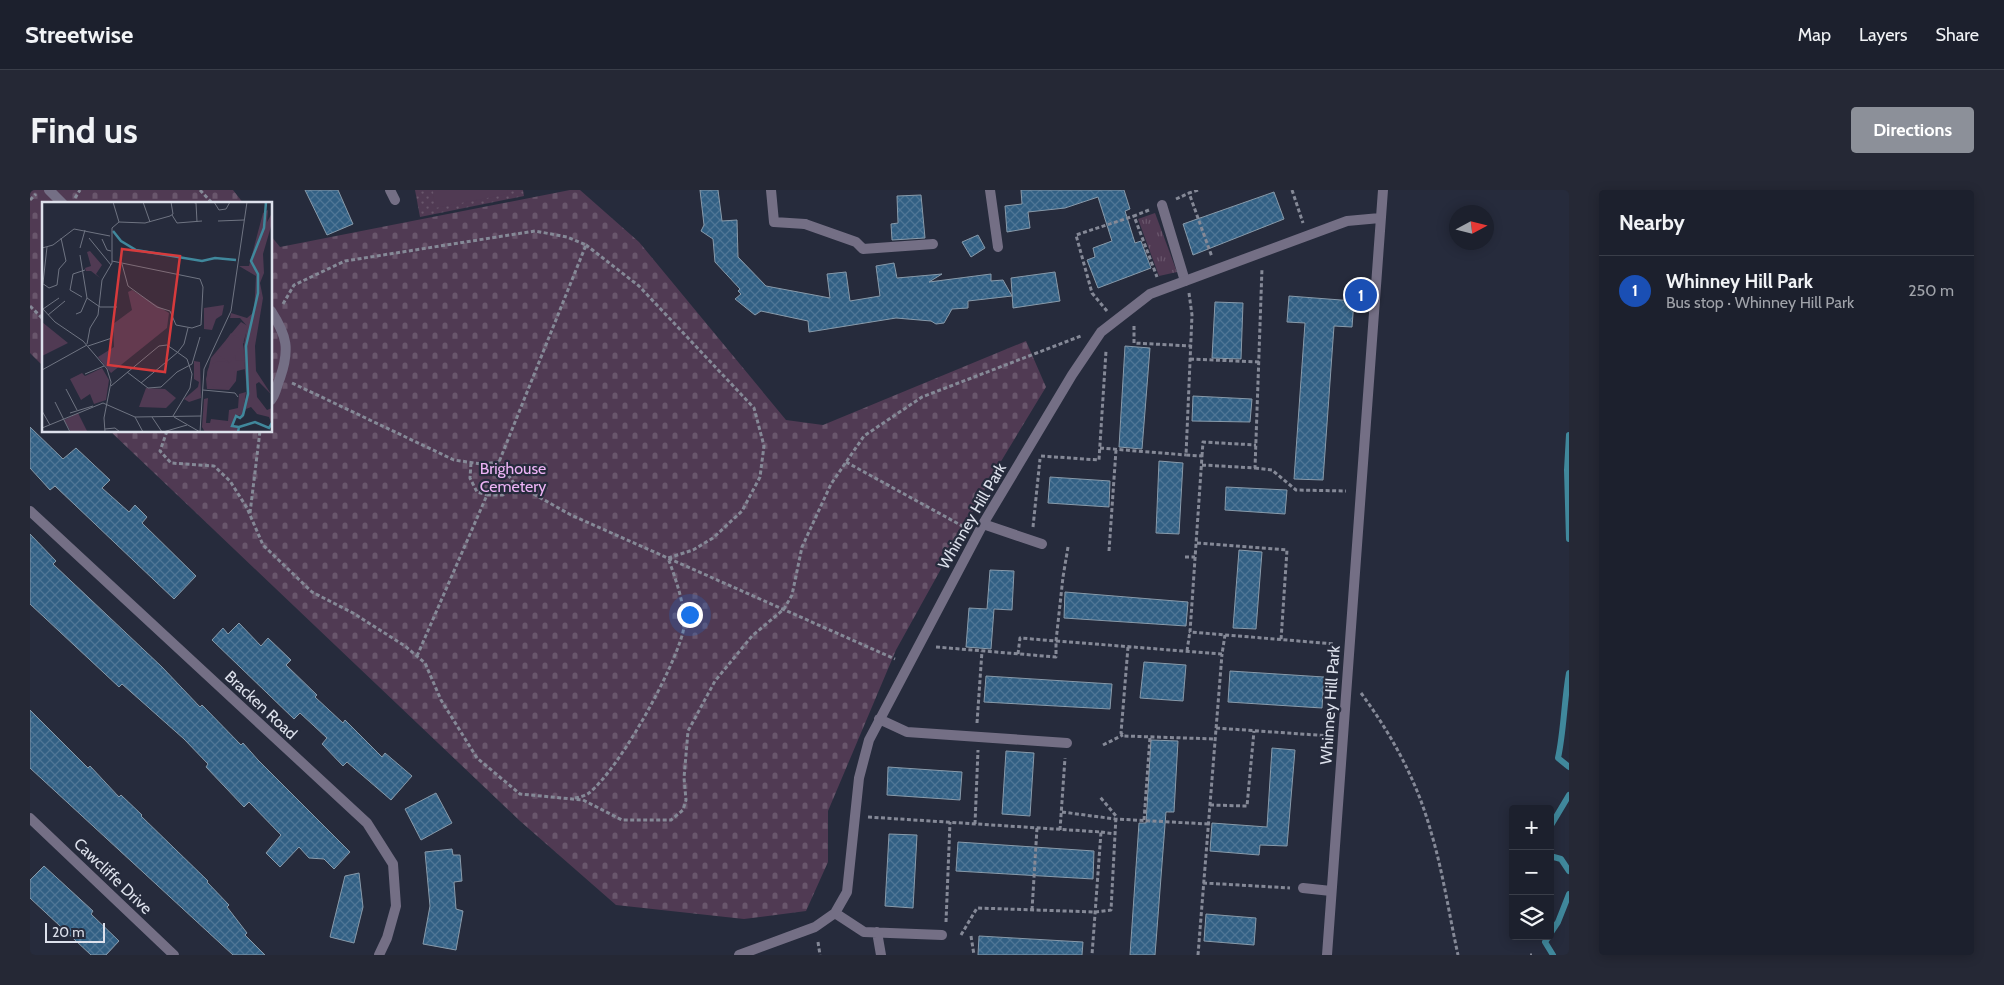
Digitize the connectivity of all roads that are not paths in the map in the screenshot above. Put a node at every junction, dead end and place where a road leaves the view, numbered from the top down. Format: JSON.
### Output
{"nodes":[{"id":1,"x":48,"y":190,"type":"edge"},
{"id":2,"x":390,"y":190,"type":"edge"},
{"id":3,"x":771,"y":190,"type":"edge"},
{"id":4,"x":990,"y":190,"type":"edge"},
{"id":5,"x":1383,"y":190,"type":"edge"},
{"id":6,"x":395,"y":200,"type":"dead end"},
{"id":7,"x":61,"y":202,"type":"edge"},
{"id":8,"x":1162,"y":205,"type":"dead end"},
{"id":9,"x":1380,"y":218,"type":"junction"},
{"id":10,"x":933,"y":244,"type":"dead end"},
{"id":11,"x":998,"y":247,"type":"dead end"},
{"id":12,"x":1185,"y":281,"type":"junction"},
{"id":13,"x":273,"y":314,"type":"edge"},
{"id":14,"x":272,"y":397,"type":"edge"},
{"id":15,"x":30,"y":511,"type":"edge"},
{"id":16,"x":983,"y":524,"type":"junction"},
{"id":17,"x":1037,"y":542,"type":"road end"},
{"id":18,"x":879,"y":718,"type":"junction"},
{"id":19,"x":1066,"y":743,"type":"road end"},
{"id":20,"x":30,"y":818,"type":"edge"},
{"id":21,"x":1303,"y":888,"type":"dead end"},
{"id":22,"x":1331,"y":891,"type":"junction"},
{"id":23,"x":835,"y":913,"type":"junction"},
{"id":24,"x":944,"y":931,"type":"road end"},
{"id":25,"x":877,"y":932,"type":"junction"},
{"id":26,"x":174,"y":955,"type":"edge"},
{"id":27,"x":379,"y":955,"type":"edge"},
{"id":28,"x":740,"y":955,"type":"edge"},
{"id":29,"x":880,"y":955,"type":"edge"},
{"id":30,"x":1327,"y":955,"type":"edge"}],
"edges":[{"from":1,"to":7,"type":"street"},
{"from":2,"to":6,"type":"street"},
{"from":3,"to":10,"type":"street"},
{"from":4,"to":11,"type":"street"},
{"from":5,"to":9,"type":"street","name":"Whinney Hill Park"},
{"from":8,"to":12,"type":"street"},
{"from":9,"to":12,"type":"street","name":"Whinney Hill Park"},
{"from":9,"to":22,"type":"street","name":"Whinney Hill Park"},
{"from":12,"to":16,"type":"street","name":"Whinney Hill Park"},
{"from":13,"to":14,"type":"street"},
{"from":15,"to":27,"type":"street","name":"Bracken Road"},
{"from":16,"to":17,"type":"street"},
{"from":16,"to":18,"type":"street","name":"Whinney Hill Park"},
{"from":18,"to":19,"type":"street"},
{"from":18,"to":23,"type":"street","name":"Whinney Hill Park"},
{"from":20,"to":26,"type":"street","name":"Cawcliffe Drive"},
{"from":21,"to":22,"type":"street"},
{"from":22,"to":30,"type":"street","name":"Whinney Hill Park"},
{"from":23,"to":25,"type":"street"},
{"from":23,"to":28,"type":"street","name":"Whinney Hill Park"},
{"from":24,"to":25,"type":"street"},
{"from":25,"to":29,"type":"street"}]}
